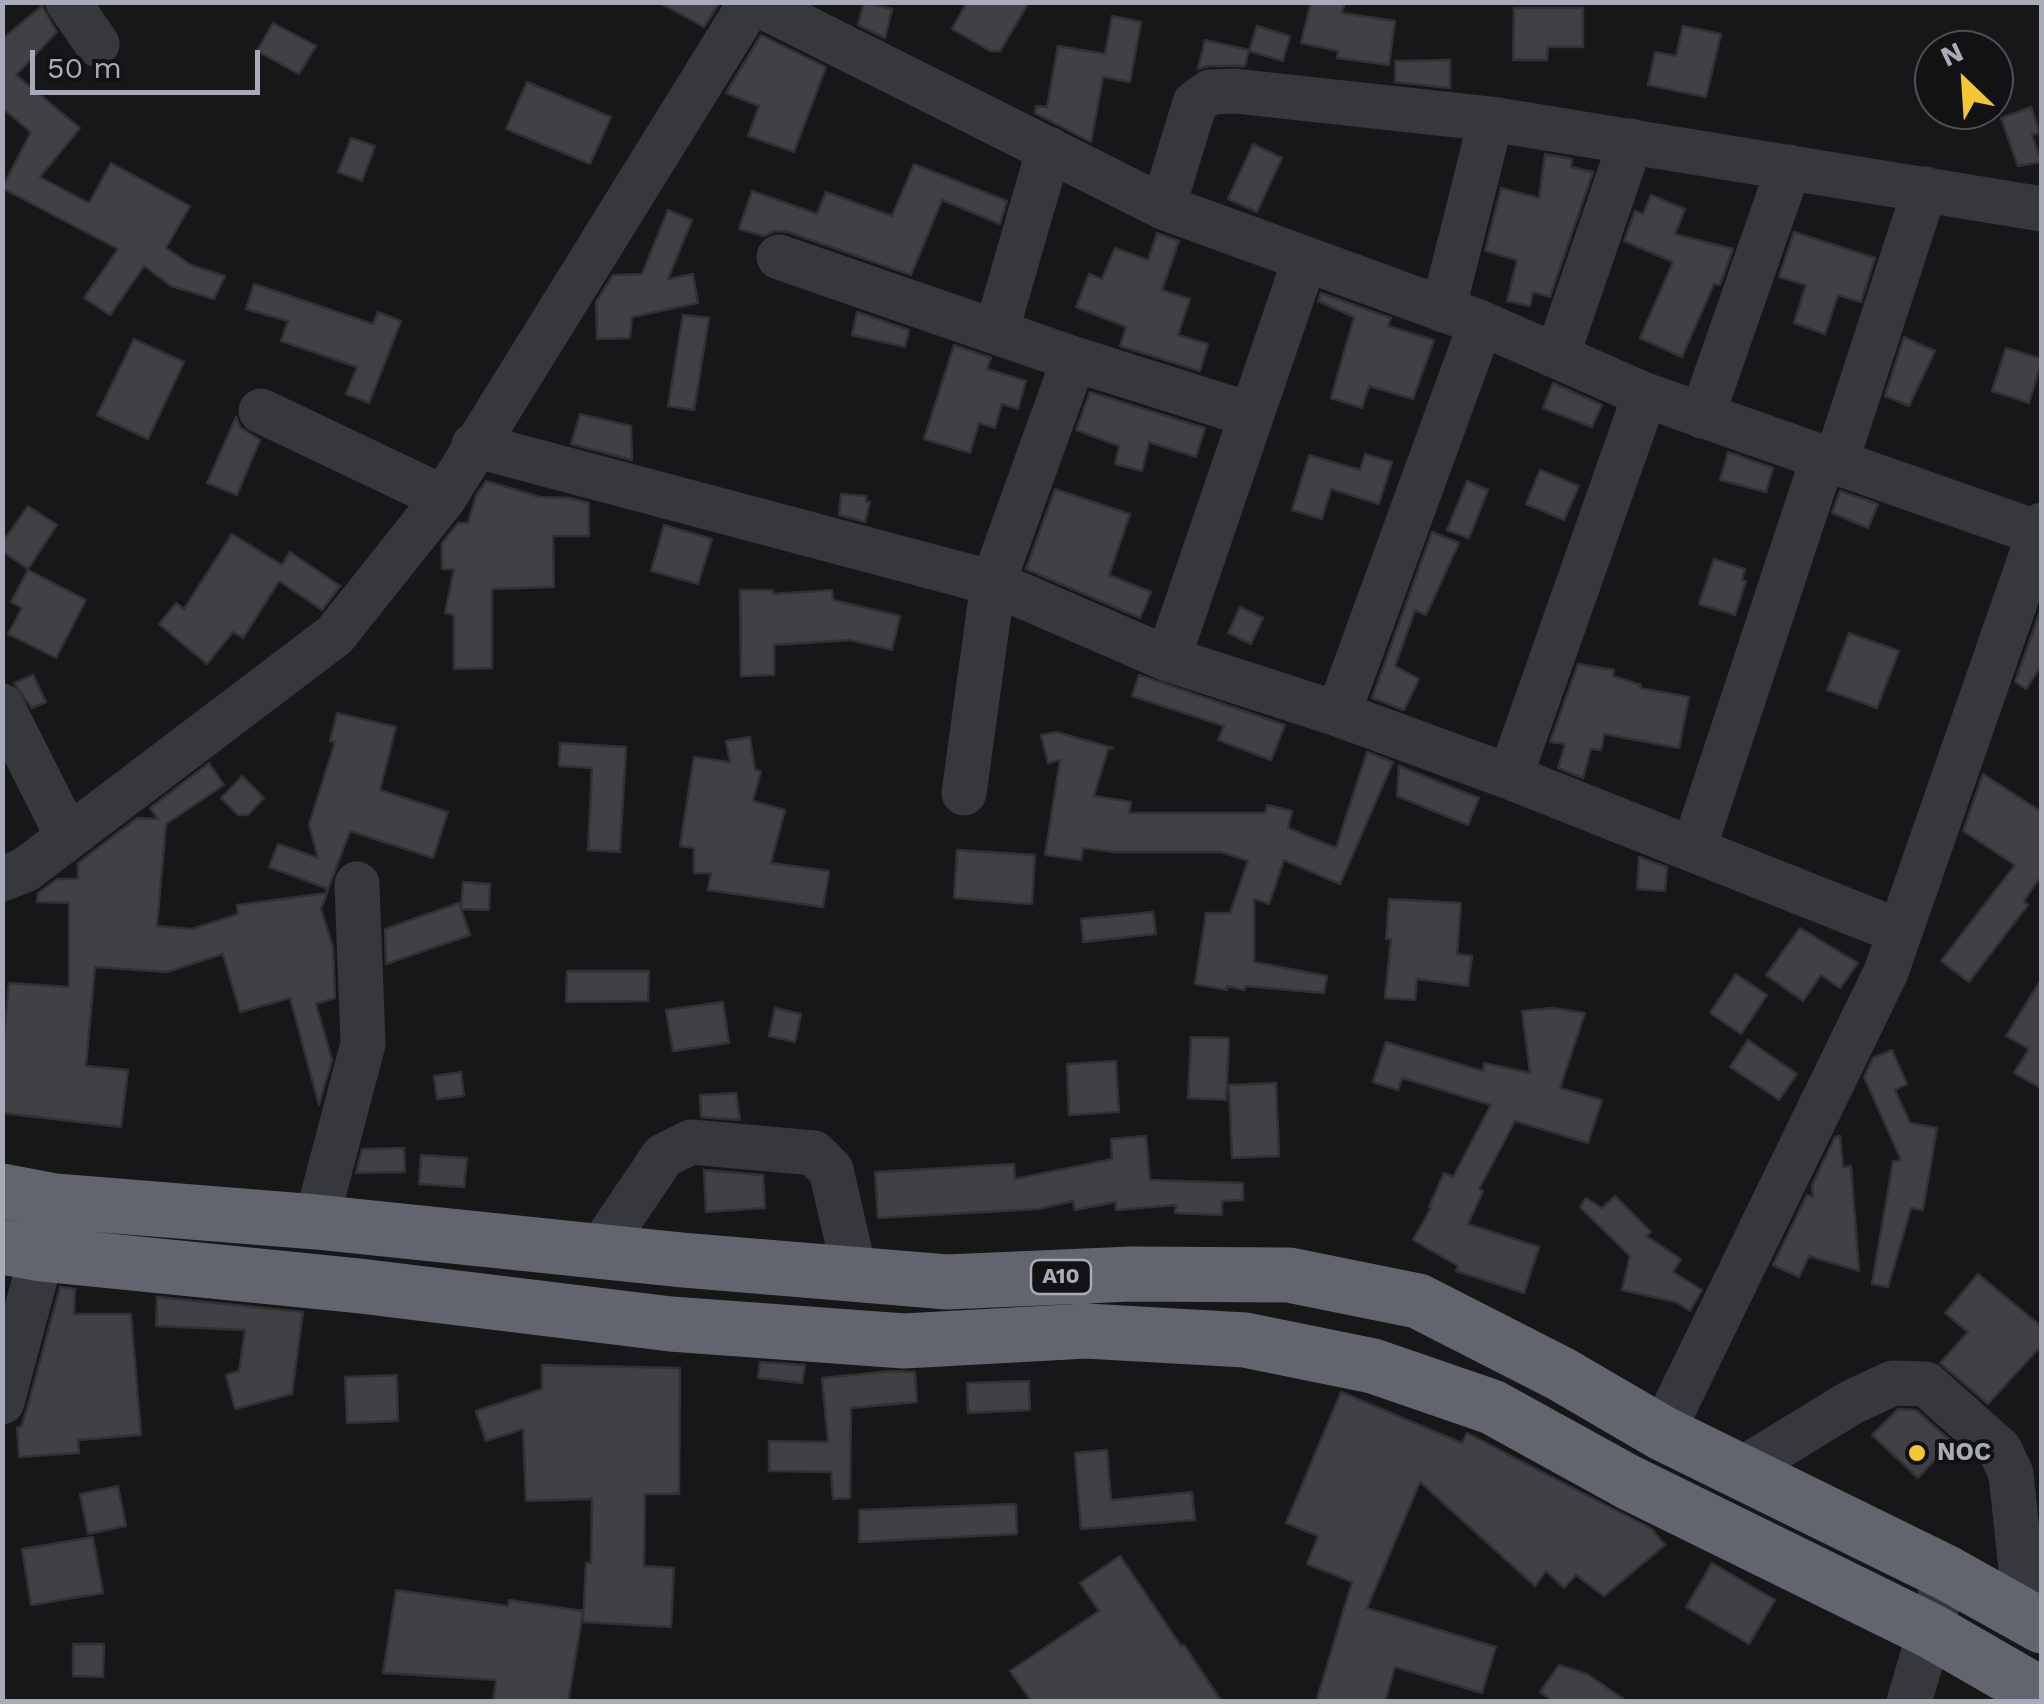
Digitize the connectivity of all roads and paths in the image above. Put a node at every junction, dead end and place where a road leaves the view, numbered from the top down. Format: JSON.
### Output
{"nodes":[{"id":1,"x":68,"y":2,"type":"edge"},
{"id":2,"x":753,"y":2,"type":"edge"},
{"id":3,"x":97,"y":44,"type":"dead end"},
{"id":4,"x":1492,"y":120,"type":"junction"},
{"id":5,"x":1630,"y":141,"type":"junction"},
{"id":6,"x":1049,"y":150,"type":"junction"},
{"id":7,"x":1790,"y":167,"type":"junction"},
{"id":8,"x":1925,"y":190,"type":"junction"},
{"id":9,"x":1164,"y":207,"type":"junction"},
{"id":10,"x":2042,"y":208,"type":"edge"},
{"id":11,"x":779,"y":257,"type":"dead end"},
{"id":12,"x":1306,"y":259,"type":"junction"},
{"id":13,"x":1462,"y":316,"type":"junction"},
{"id":14,"x":996,"y":332,"type":"junction"},
{"id":15,"x":1557,"y":356,"type":"junction"},
{"id":16,"x":1074,"y":359,"type":"junction"},
{"id":17,"x":1644,"y":396,"type":"junction"},
{"id":18,"x":261,"y":411,"type":"dead end"},
{"id":19,"x":1251,"y":415,"type":"junction"},
{"id":20,"x":1702,"y":416,"type":"junction"},
{"id":21,"x":474,"y":445,"type":"junction"},
{"id":22,"x":1830,"y":460,"type":"junction"},
{"id":23,"x":444,"y":498,"type":"junction"},
{"id":24,"x":2040,"y":529,"type":"edge"},
{"id":25,"x":993,"y":583,"type":"junction"},
{"id":26,"x":1168,"y":659,"type":"junction"},
{"id":27,"x":2,"y":706,"type":"edge"},
{"id":28,"x":1338,"y":714,"type":"junction"},
{"id":29,"x":1510,"y":777,"type":"junction"},
{"id":30,"x":964,"y":794,"type":"dead end"},
{"id":31,"x":68,"y":837,"type":"junction"},
{"id":32,"x":1694,"y":848,"type":"junction"},
{"id":33,"x":2,"y":878,"type":"edge"},
{"id":34,"x":357,"y":884,"type":"dead end"},
{"id":35,"x":1898,"y":931,"type":"junction"},
{"id":36,"x":2,"y":1191,"type":"edge"},
{"id":37,"x":56,"y":1201,"type":"junction"},
{"id":38,"x":316,"y":1222,"type":"junction"},
{"id":39,"x":22,"y":1251,"type":"edge"},
{"id":40,"x":600,"y":1251,"type":"junction"},
{"id":41,"x":682,"y":1260,"type":"junction"},
{"id":42,"x":855,"y":1274,"type":"junction"},
{"id":43,"x":671,"y":1324,"type":"junction"},
{"id":44,"x":2,"y":1402,"type":"edge"},
{"id":45,"x":1662,"y":1433,"type":"junction"},
{"id":46,"x":1739,"y":1471,"type":"junction"},
{"id":47,"x":1947,"y":1573,"type":"junction"},
{"id":48,"x":2034,"y":1622,"type":"edge"},
{"id":49,"x":1931,"y":1632,"type":"junction"},
{"id":50,"x":2042,"y":1695,"type":"edge"},
{"id":51,"x":1909,"y":1702,"type":"edge"}],
"edges":[{"from":1,"to":3,"type":"street"},
{"from":2,"to":6,"type":"street"},
{"from":2,"to":21,"type":"street"},
{"from":4,"to":5,"type":"street"},
{"from":4,"to":9,"type":"street"},
{"from":4,"to":13,"type":"street"},
{"from":5,"to":7,"type":"street"},
{"from":5,"to":15,"type":"street"},
{"from":6,"to":9,"type":"street"},
{"from":6,"to":14,"type":"street"},
{"from":7,"to":8,"type":"street"},
{"from":7,"to":20,"type":"street"},
{"from":8,"to":10,"type":"street"},
{"from":8,"to":22,"type":"street"},
{"from":9,"to":12,"type":"street"},
{"from":11,"to":14,"type":"street"},
{"from":12,"to":13,"type":"street"},
{"from":12,"to":19,"type":"street"},
{"from":13,"to":15,"type":"street"},
{"from":13,"to":28,"type":"street"},
{"from":14,"to":16,"type":"street"},
{"from":15,"to":17,"type":"street"},
{"from":16,"to":19,"type":"street"},
{"from":16,"to":25,"type":"street"},
{"from":17,"to":20,"type":"street"},
{"from":17,"to":29,"type":"street"},
{"from":18,"to":23,"type":"street"},
{"from":19,"to":26,"type":"street"},
{"from":20,"to":22,"type":"street"},
{"from":21,"to":23,"type":"street"},
{"from":21,"to":25,"type":"street"},
{"from":22,"to":24,"type":"street"},
{"from":22,"to":32,"type":"street"},
{"from":23,"to":31,"type":"street"},
{"from":24,"to":35,"type":"street"},
{"from":25,"to":26,"type":"street"},
{"from":25,"to":30,"type":"street"},
{"from":26,"to":28,"type":"street"},
{"from":27,"to":31,"type":"street"},
{"from":28,"to":29,"type":"street"},
{"from":29,"to":32,"type":"street"},
{"from":31,"to":33,"type":"street"},
{"from":32,"to":35,"type":"street"},
{"from":34,"to":38,"type":"street"},
{"from":35,"to":45,"type":"street"},
{"from":36,"to":37,"type":"highway","number":"A10"},
{"from":37,"to":38,"type":"highway","number":"A10"},
{"from":37,"to":39,"type":"street"},
{"from":38,"to":40,"type":"highway","number":"A10"},
{"from":39,"to":43,"type":"highway","number":"A10"},
{"from":39,"to":44,"type":"street"},
{"from":40,"to":41,"type":"highway","number":"A10"},
{"from":40,"to":42,"type":"street"},
{"from":41,"to":42,"type":"highway","number":"A10"},
{"from":41,"to":43,"type":"street"},
{"from":42,"to":45,"type":"highway","number":"A10"},
{"from":43,"to":49,"type":"highway","number":"A10"},
{"from":45,"to":46,"type":"highway","number":"A10"},
{"from":46,"to":47,"type":"highway","number":"A10"},
{"from":46,"to":48,"type":"street"},
{"from":47,"to":48,"type":"highway","number":"A10"},
{"from":47,"to":49,"type":"street"},
{"from":49,"to":50,"type":"highway","number":"A10"},
{"from":49,"to":51,"type":"street"}]}
